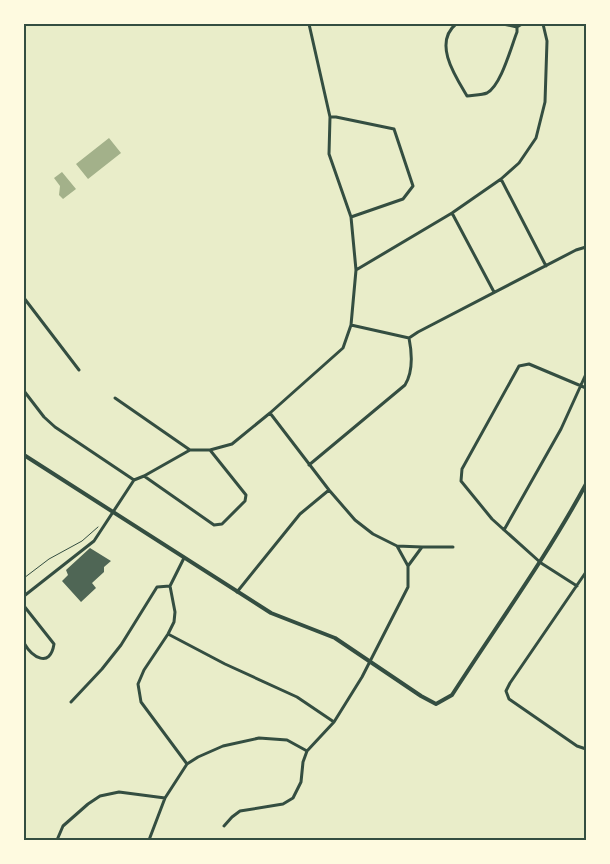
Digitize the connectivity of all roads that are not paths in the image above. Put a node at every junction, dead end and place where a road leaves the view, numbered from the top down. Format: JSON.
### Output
{"nodes":[{"id":1,"x":309,"y":24,"type":"edge"},
{"id":2,"x":456,"y":24,"type":"edge"},
{"id":3,"x":503,"y":24,"type":"edge"},
{"id":4,"x":522,"y":24,"type":"edge"},
{"id":5,"x":543,"y":24,"type":"edge"},
{"id":6,"x":517,"y":27,"type":"junction"},
{"id":7,"x":330,"y":117,"type":"junction"},
{"id":8,"x":501,"y":179,"type":"junction"},
{"id":9,"x":452,"y":213,"type":"junction"},
{"id":10,"x":351,"y":217,"type":"junction"},
{"id":11,"x":586,"y":247,"type":"edge"},
{"id":12,"x":546,"y":266,"type":"junction"},
{"id":13,"x":356,"y":270,"type":"junction"},
{"id":14,"x":494,"y":292,"type":"junction"},
{"id":15,"x":24,"y":298,"type":"edge"},
{"id":16,"x":351,"y":325,"type":"junction"},
{"id":17,"x":409,"y":338,"type":"junction"},
{"id":18,"x":79,"y":370,"type":"dead end"},
{"id":19,"x":586,"y":374,"type":"edge"},
{"id":20,"x":582,"y":386,"type":"junction"},
{"id":21,"x":586,"y":388,"type":"edge"},
{"id":22,"x":24,"y":391,"type":"edge"},
{"id":23,"x":116,"y":398,"type":"dead end"},
{"id":24,"x":270,"y":413,"type":"junction"},
{"id":25,"x":190,"y":450,"type":"junction"},
{"id":26,"x":210,"y":450,"type":"junction"},
{"id":27,"x":24,"y":455,"type":"edge"},
{"id":28,"x":309,"y":465,"type":"junction"},
{"id":29,"x":144,"y":476,"type":"junction"},
{"id":30,"x":134,"y":480,"type":"junction"},
{"id":31,"x":586,"y":484,"type":"edge"},
{"id":32,"x":329,"y":490,"type":"junction"},
{"id":33,"x":113,"y":513,"type":"junction"},
{"id":34,"x":504,"y":530,"type":"junction"},
{"id":35,"x":397,"y":546,"type":"junction"},
{"id":36,"x":422,"y":547,"type":"junction"},
{"id":37,"x":454,"y":547,"type":"dead end"},
{"id":38,"x":184,"y":558,"type":"junction"},
{"id":39,"x":541,"y":563,"type":"junction"},
{"id":40,"x":408,"y":566,"type":"junction"},
{"id":41,"x":586,"y":572,"type":"edge"},
{"id":42,"x":170,"y":586,"type":"junction"},
{"id":43,"x":577,"y":586,"type":"junction"},
{"id":44,"x":238,"y":592,"type":"junction"},
{"id":45,"x":24,"y":596,"type":"edge"},
{"id":46,"x":24,"y":606,"type":"edge"},
{"id":47,"x":168,"y":634,"type":"junction"},
{"id":48,"x":24,"y":643,"type":"edge"},
{"id":49,"x":370,"y":661,"type":"junction"},
{"id":50,"x":71,"y":702,"type":"dead end"},
{"id":51,"x":334,"y":722,"type":"junction"},
{"id":52,"x":586,"y":749,"type":"edge"},
{"id":53,"x":307,"y":751,"type":"junction"},
{"id":54,"x":187,"y":764,"type":"junction"},
{"id":55,"x":165,"y":798,"type":"junction"},
{"id":56,"x":224,"y":826,"type":"dead end"},
{"id":57,"x":57,"y":840,"type":"edge"},
{"id":58,"x":149,"y":840,"type":"edge"}],
"edges":[{"from":1,"to":7,"type":"street"},
{"from":2,"to":6,"type":"street"},
{"from":3,"to":6,"type":"street"},
{"from":4,"to":6,"type":"street"},
{"from":5,"to":8,"type":"street"},
{"from":7,"to":10,"type":"street"},
{"from":7,"to":10,"type":"street"},
{"from":8,"to":9,"type":"street"},
{"from":8,"to":12,"type":"street"},
{"from":9,"to":13,"type":"street"},
{"from":9,"to":14,"type":"street"},
{"from":10,"to":13,"type":"street"},
{"from":11,"to":12,"type":"street"},
{"from":12,"to":14,"type":"street"},
{"from":13,"to":16,"type":"street"},
{"from":14,"to":17,"type":"street"},
{"from":15,"to":18,"type":"street"},
{"from":16,"to":17,"type":"street"},
{"from":16,"to":24,"type":"street"},
{"from":17,"to":28,"type":"street"},
{"from":19,"to":20,"type":"street"},
{"from":20,"to":21,"type":"street"},
{"from":20,"to":34,"type":"street"},
{"from":20,"to":34,"type":"street"},
{"from":22,"to":30,"type":"street"},
{"from":23,"to":25,"type":"street"},
{"from":24,"to":26,"type":"street"},
{"from":24,"to":28,"type":"street"},
{"from":25,"to":26,"type":"street"},
{"from":25,"to":29,"type":"street"},
{"from":26,"to":29,"type":"street"},
{"from":27,"to":33,"type":"street"},
{"from":28,"to":32,"type":"street"},
{"from":29,"to":30,"type":"street"},
{"from":30,"to":33,"type":"street"},
{"from":31,"to":39,"type":"street"},
{"from":32,"to":35,"type":"street"},
{"from":32,"to":44,"type":"street"},
{"from":33,"to":38,"type":"street"},
{"from":33,"to":45,"type":"street"},
{"from":34,"to":39,"type":"street"},
{"from":35,"to":36,"type":"street"},
{"from":35,"to":40,"type":"street"},
{"from":36,"to":37,"type":"street"},
{"from":36,"to":40,"type":"street"},
{"from":38,"to":42,"type":"street"},
{"from":38,"to":44,"type":"street"},
{"from":39,"to":43,"type":"street"},
{"from":39,"to":49,"type":"street"},
{"from":40,"to":49,"type":"street"},
{"from":41,"to":43,"type":"street"},
{"from":42,"to":47,"type":"street"},
{"from":42,"to":50,"type":"street"},
{"from":43,"to":52,"type":"street"},
{"from":44,"to":49,"type":"street"},
{"from":46,"to":48,"type":"street"},
{"from":47,"to":51,"type":"street"},
{"from":47,"to":54,"type":"street"},
{"from":49,"to":51,"type":"street"},
{"from":51,"to":53,"type":"street"},
{"from":53,"to":54,"type":"street"},
{"from":53,"to":56,"type":"street"},
{"from":54,"to":55,"type":"street"},
{"from":55,"to":57,"type":"street"},
{"from":55,"to":58,"type":"street"}]}
